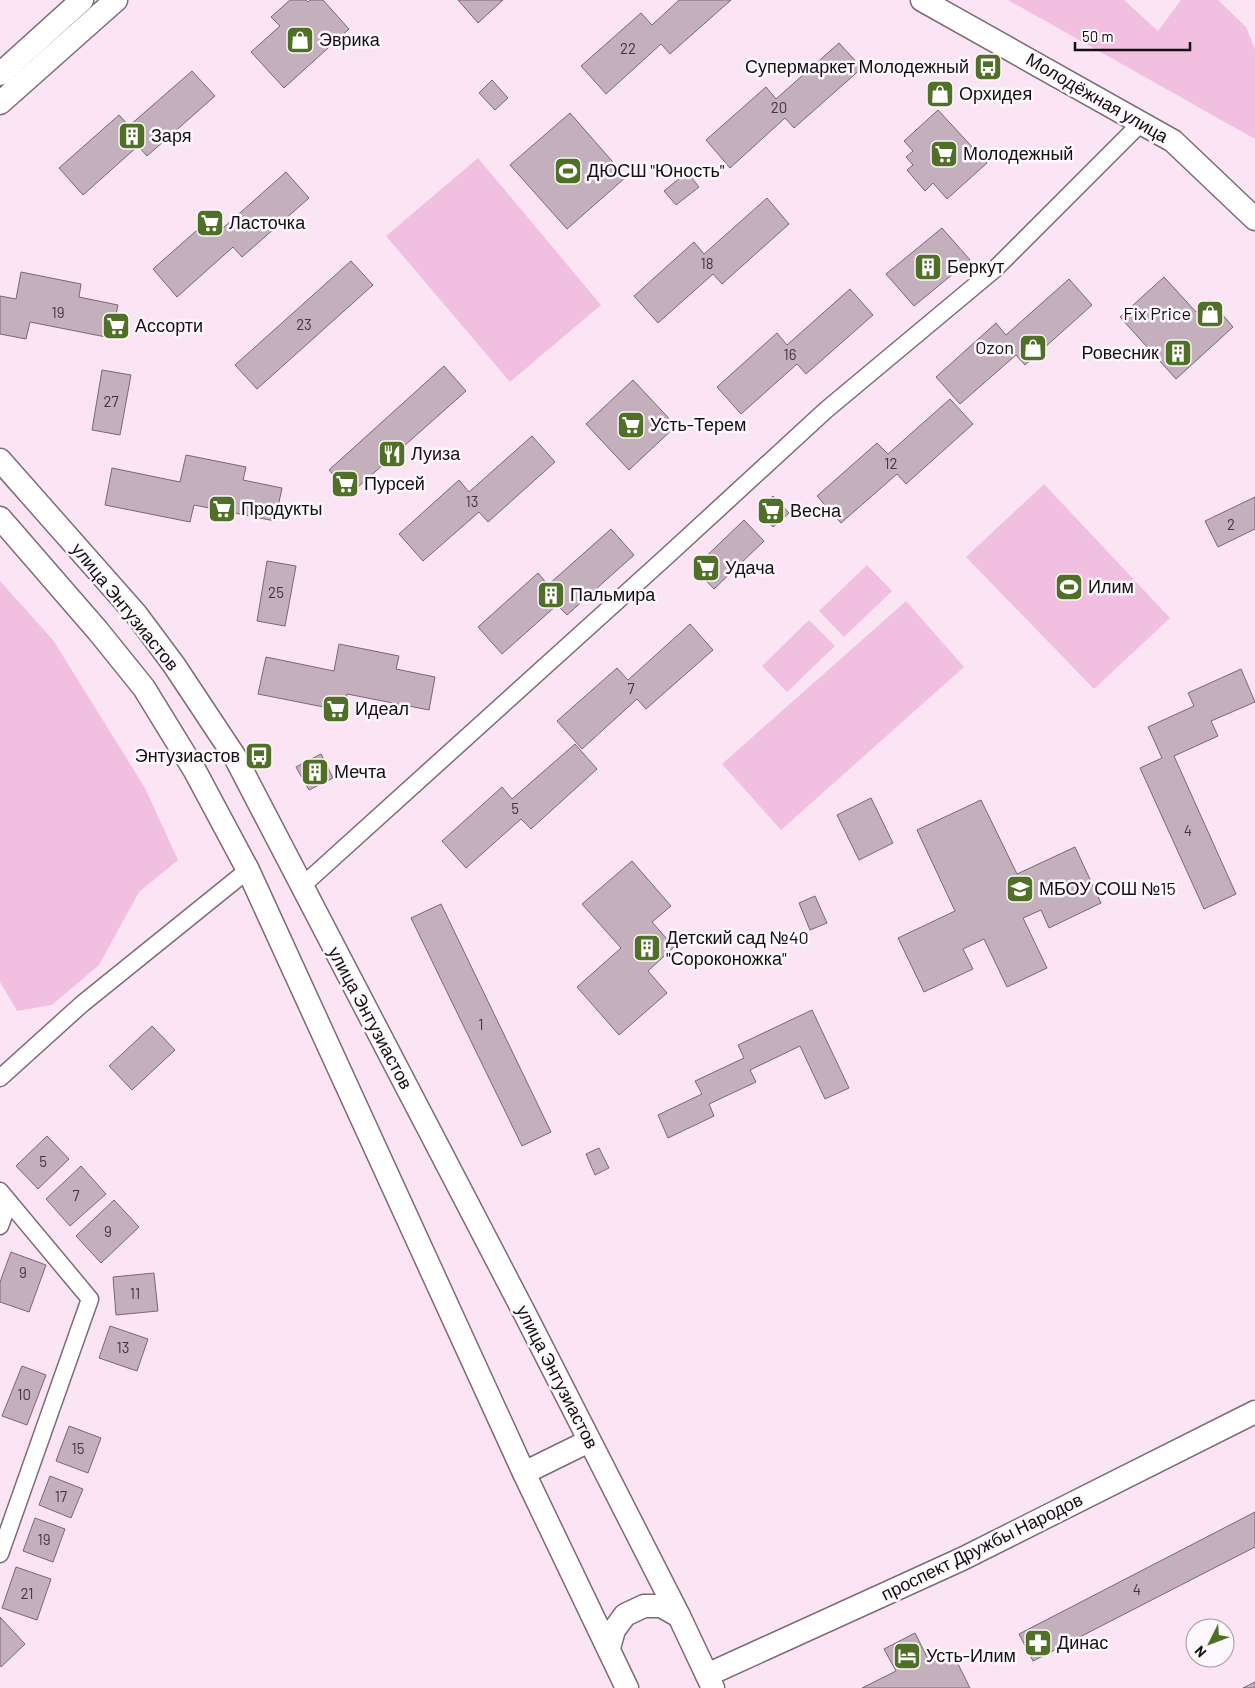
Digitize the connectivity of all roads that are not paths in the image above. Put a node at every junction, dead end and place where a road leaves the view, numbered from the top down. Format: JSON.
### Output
{"nodes":[{"id":1,"x":82,"y":0,"type":"edge"},
{"id":2,"x":116,"y":0,"type":"edge"},
{"id":3,"x":922,"y":0,"type":"edge"},
{"id":4,"x":0,"y":74,"type":"edge"},
{"id":5,"x":0,"y":103,"type":"edge"},
{"id":6,"x":1141,"y":123,"type":"junction"},
{"id":7,"x":1255,"y":218,"type":"edge"},
{"id":8,"x":0,"y":460,"type":"edge"},
{"id":9,"x":0,"y":518,"type":"edge"},
{"id":10,"x":248,"y":870,"type":"junction"},
{"id":11,"x":302,"y":886,"type":"junction"},
{"id":12,"x":0,"y":1078,"type":"edge"},
{"id":13,"x":5,"y":1197,"type":"edge"},
{"id":14,"x":0,"y":1226,"type":"edge"},
{"id":15,"x":1255,"y":1412,"type":"edge"},
{"id":16,"x":589,"y":1441,"type":"junction"},
{"id":17,"x":524,"y":1473,"type":"junction"},
{"id":18,"x":0,"y":1554,"type":"edge"},
{"id":19,"x":679,"y":1616,"type":"junction"},
{"id":20,"x":614,"y":1668,"type":"edge"},
{"id":21,"x":710,"y":1682,"type":"edge"},
{"id":22,"x":627,"y":1688,"type":"edge"}],
"edges":[{"from":1,"to":4,"type":"street"},
{"from":2,"to":5,"type":"street"},
{"from":3,"to":6,"type":"street","name":"Молодёжная улица"},
{"from":6,"to":7,"type":"street","name":"Молодёжная улица"},
{"from":6,"to":11,"type":"street"},
{"from":8,"to":11,"type":"street","name":"улица Энтузиастов"},
{"from":9,"to":10,"type":"street","name":"улица Энтузиастов"},
{"from":10,"to":12,"type":"street"},
{"from":10,"to":17,"type":"street","name":"улица Энтузиастов"},
{"from":11,"to":16,"type":"street","name":"улица Энтузиастов"},
{"from":13,"to":14,"type":"street"},
{"from":13,"to":18,"type":"street"},
{"from":15,"to":21,"type":"street","name":"проспект Дружбы Народов"},
{"from":16,"to":17,"type":"street"},
{"from":16,"to":19,"type":"street","name":"улица Энтузиастов"},
{"from":17,"to":20,"type":"street","name":"улица Энтузиастов"},
{"from":19,"to":20,"type":"street"},
{"from":19,"to":21,"type":"street","name":"улица Энтузиастов"},
{"from":20,"to":22,"type":"street","name":"улица Энтузиастов"}]}
